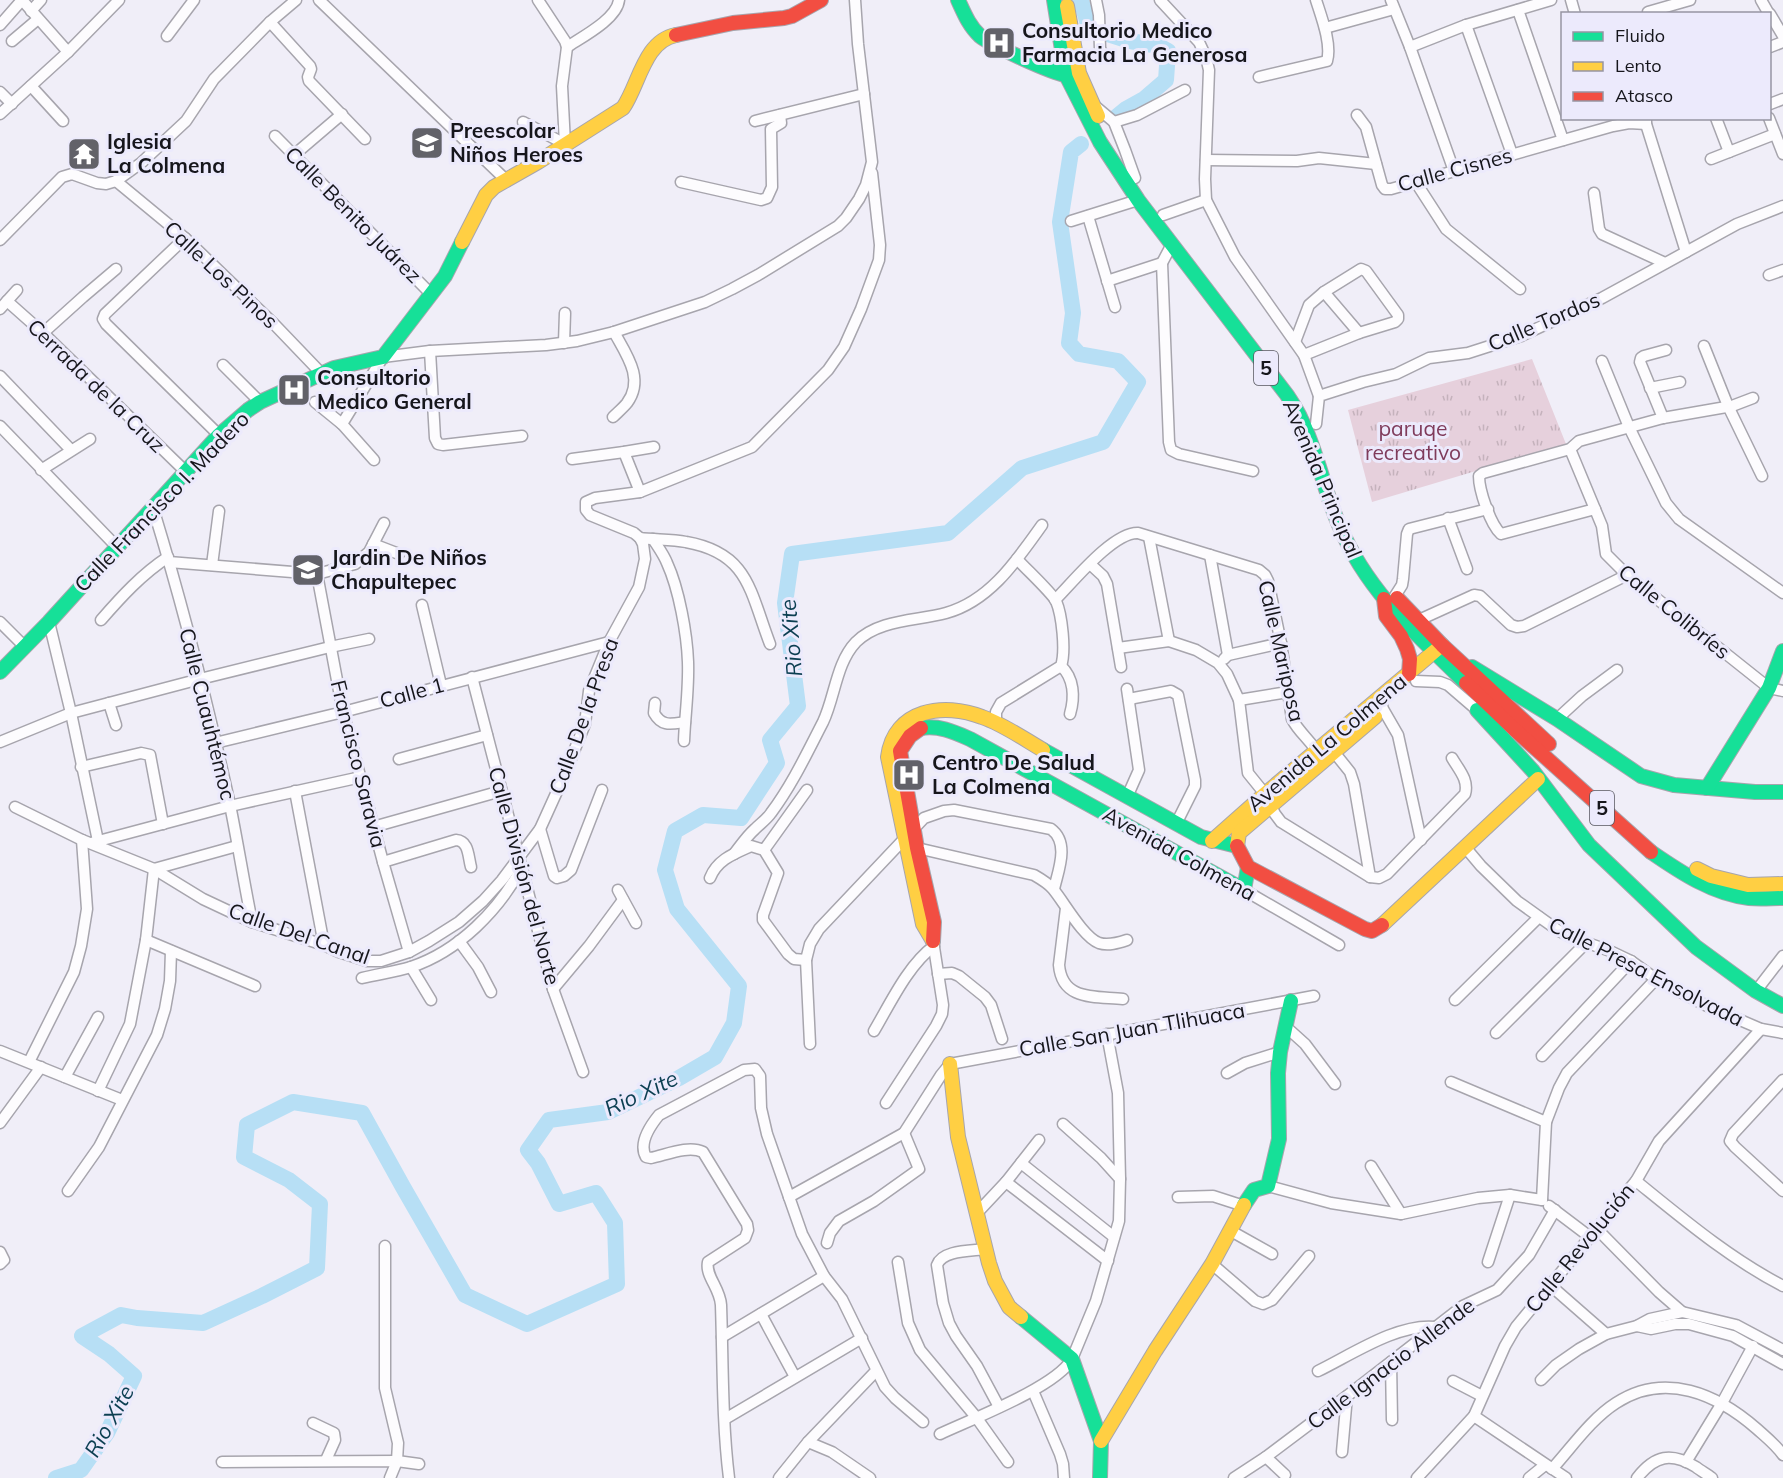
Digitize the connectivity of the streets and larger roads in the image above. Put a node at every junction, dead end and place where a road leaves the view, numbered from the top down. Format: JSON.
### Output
{"nodes":[{"id":1,"x":22,"y":0,"type":"edge"},
{"id":2,"x":41,"y":0,"type":"edge"},
{"id":3,"x":119,"y":0,"type":"edge"},
{"id":4,"x":194,"y":0,"type":"edge"},
{"id":5,"x":296,"y":0,"type":"edge"},
{"id":6,"x":319,"y":0,"type":"edge"},
{"id":7,"x":538,"y":0,"type":"edge"},
{"id":8,"x":619,"y":0,"type":"edge"},
{"id":9,"x":821,"y":0,"type":"edge"},
{"id":10,"x":855,"y":0,"type":"edge"},
{"id":11,"x":958,"y":0,"type":"edge"},
{"id":12,"x":1054,"y":0,"type":"edge"},
{"id":13,"x":1065,"y":0,"type":"edge"},
{"id":14,"x":1096,"y":0,"type":"edge"},
{"id":15,"x":1160,"y":0,"type":"edge"},
{"id":16,"x":1316,"y":0,"type":"edge"},
{"id":17,"x":1551,"y":0,"type":"edge"},
{"id":18,"x":1690,"y":0,"type":"edge"},
{"id":19,"x":1392,"y":4,"type":"edge"},
{"id":20,"x":1524,"y":5,"type":"edge"},
{"id":21,"x":1648,"y":8,"type":"edge"},
{"id":22,"x":1677,"y":9,"type":"edge"},
{"id":23,"x":34,"y":15,"type":"junction"},
{"id":24,"x":1771,"y":17,"type":"edge"},
{"id":25,"x":270,"y":22,"type":"junction"},
{"id":26,"x":0,"y":25,"type":"edge"},
{"id":27,"x":1466,"y":25,"type":"junction"},
{"id":28,"x":1325,"y":28,"type":"junction"},
{"id":29,"x":167,"y":36,"type":"dead end"},
{"id":30,"x":1783,"y":36,"type":"edge"},
{"id":31,"x":12,"y":41,"type":"dead end"},
{"id":32,"x":567,"y":47,"type":"junction"},
{"id":33,"x":1410,"y":47,"type":"junction"},
{"id":34,"x":68,"y":52,"type":"junction"},
{"id":35,"x":1104,"y":55,"type":"dead end"},
{"id":36,"x":1072,"y":74,"type":"junction"},
{"id":37,"x":1259,"y":77,"type":"dead end"},
{"id":38,"x":31,"y":86,"type":"junction"},
{"id":39,"x":1185,"y":90,"type":"dead end"},
{"id":40,"x":0,"y":92,"type":"edge"},
{"id":41,"x":864,"y":94,"type":"junction"},
{"id":42,"x":1092,"y":103,"type":"junction"},
{"id":43,"x":12,"y":104,"type":"junction"},
{"id":44,"x":0,"y":114,"type":"edge"},
{"id":45,"x":342,"y":114,"type":"junction"},
{"id":46,"x":780,"y":115,"type":"junction"},
{"id":47,"x":1357,"y":115,"type":"dead end"},
{"id":48,"x":1717,"y":120,"type":"edge"},
{"id":49,"x":1770,"y":120,"type":"edge"},
{"id":50,"x":63,"y":121,"type":"dead end"},
{"id":51,"x":755,"y":121,"type":"dead end"},
{"id":52,"x":1646,"y":121,"type":"edge"},
{"id":53,"x":523,"y":122,"type":"dead end"},
{"id":54,"x":1114,"y":122,"type":"junction"},
{"id":55,"x":1611,"y":122,"type":"edge"},
{"id":56,"x":1775,"y":134,"type":"junction"},
{"id":57,"x":275,"y":136,"type":"dead end"},
{"id":58,"x":365,"y":139,"type":"dead end"},
{"id":59,"x":1563,"y":140,"type":"junction"},
{"id":60,"x":565,"y":144,"type":"junction"},
{"id":61,"x":1729,"y":152,"type":"junction"},
{"id":62,"x":1783,"y":153,"type":"edge"},
{"id":63,"x":1512,"y":154,"type":"junction"},
{"id":64,"x":294,"y":155,"type":"junction"},
{"id":65,"x":1711,"y":159,"type":"dead end"},
{"id":66,"x":1206,"y":160,"type":"junction"},
{"id":67,"x":1376,"y":164,"type":"junction"},
{"id":68,"x":872,"y":170,"type":"junction"},
{"id":69,"x":1454,"y":171,"type":"junction"},
{"id":70,"x":1135,"y":178,"type":"junction"},
{"id":71,"x":116,"y":181,"type":"junction"},
{"id":72,"x":507,"y":181,"type":"junction"},
{"id":73,"x":1415,"y":181,"type":"junction"},
{"id":74,"x":681,"y":182,"type":"dead end"},
{"id":75,"x":1594,"y":193,"type":"dead end"},
{"id":76,"x":1138,"y":200,"type":"junction"},
{"id":77,"x":1206,"y":200,"type":"junction"},
{"id":78,"x":1783,"y":206,"type":"edge"},
{"id":79,"x":1162,"y":215,"type":"junction"},
{"id":80,"x":1088,"y":216,"type":"junction"},
{"id":81,"x":1071,"y":221,"type":"dead end"},
{"id":82,"x":185,"y":238,"type":"junction"},
{"id":83,"x":0,"y":240,"type":"edge"},
{"id":84,"x":1172,"y":244,"type":"junction"},
{"id":85,"x":1686,"y":252,"type":"junction"},
{"id":86,"x":1162,"y":263,"type":"junction"},
{"id":87,"x":1665,"y":263,"type":"junction"},
{"id":88,"x":116,"y":269,"type":"dead end"},
{"id":89,"x":1783,"y":270,"type":"edge"},
{"id":90,"x":1769,"y":275,"type":"dead end"},
{"id":91,"x":1107,"y":281,"type":"junction"},
{"id":92,"x":1521,"y":289,"type":"dead end"},
{"id":93,"x":17,"y":290,"type":"dead end"},
{"id":94,"x":1324,"y":292,"type":"junction"},
{"id":95,"x":431,"y":294,"type":"junction"},
{"id":96,"x":4,"y":305,"type":"edge"},
{"id":97,"x":1115,"y":307,"type":"dead end"},
{"id":98,"x":565,"y":313,"type":"dead end"},
{"id":99,"x":614,"y":332,"type":"junction"},
{"id":100,"x":43,"y":333,"type":"junction"},
{"id":101,"x":1359,"y":333,"type":"junction"},
{"id":102,"x":1295,"y":342,"type":"junction"},
{"id":103,"x":564,"y":343,"type":"junction"},
{"id":104,"x":1704,"y":346,"type":"dead end"},
{"id":105,"x":1666,"y":350,"type":"dead end"},
{"id":106,"x":430,"y":351,"type":"junction"},
{"id":107,"x":1304,"y":355,"type":"junction"},
{"id":108,"x":383,"y":357,"type":"junction"},
{"id":109,"x":1602,"y":361,"type":"dead end"},
{"id":110,"x":223,"y":365,"type":"dead end"},
{"id":111,"x":321,"y":373,"type":"junction"},
{"id":112,"x":0,"y":376,"type":"edge"},
{"id":113,"x":1680,"y":382,"type":"dead end"},
{"id":114,"x":1650,"y":388,"type":"junction"},
{"id":115,"x":1319,"y":396,"type":"junction"},
{"id":116,"x":1753,"y":398,"type":"dead end"},
{"id":117,"x":260,"y":402,"type":"junction"},
{"id":118,"x":315,"y":402,"type":"dead end"},
{"id":119,"x":1728,"y":406,"type":"junction"},
{"id":120,"x":613,"y":417,"type":"dead end"},
{"id":121,"x":1663,"y":418,"type":"junction"},
{"id":122,"x":342,"y":424,"type":"junction"},
{"id":123,"x":1316,"y":424,"type":"junction"},
{"id":124,"x":0,"y":426,"type":"edge"},
{"id":125,"x":1629,"y":428,"type":"junction"},
{"id":126,"x":8,"y":435,"type":"junction"},
{"id":127,"x":219,"y":435,"type":"junction"},
{"id":128,"x":522,"y":436,"type":"dead end"},
{"id":129,"x":90,"y":439,"type":"dead end"},
{"id":130,"x":0,"y":443,"type":"edge"},
{"id":131,"x":654,"y":447,"type":"dead end"},
{"id":132,"x":1570,"y":449,"type":"junction"},
{"id":133,"x":71,"y":450,"type":"junction"},
{"id":134,"x":624,"y":452,"type":"junction"},
{"id":135,"x":572,"y":459,"type":"dead end"},
{"id":136,"x":374,"y":460,"type":"dead end"},
{"id":137,"x":41,"y":470,"type":"junction"},
{"id":138,"x":185,"y":471,"type":"junction"},
{"id":139,"x":1253,"y":471,"type":"dead end"},
{"id":140,"x":1762,"y":476,"type":"dead end"},
{"id":141,"x":640,"y":492,"type":"junction"},
{"id":142,"x":153,"y":508,"type":"junction"},
{"id":143,"x":1488,"y":509,"type":"junction"},
{"id":144,"x":1595,"y":509,"type":"junction"},
{"id":145,"x":219,"y":511,"type":"dead end"},
{"id":146,"x":1448,"y":518,"type":"junction"},
{"id":147,"x":384,"y":523,"type":"dead end"},
{"id":148,"x":1042,"y":525,"type":"dead end"},
{"id":149,"x":1149,"y":537,"type":"junction"},
{"id":150,"x":640,"y":538,"type":"junction"},
{"id":151,"x":653,"y":539,"type":"junction"},
{"id":152,"x":373,"y":543,"type":"junction"},
{"id":153,"x":116,"y":546,"type":"junction"},
{"id":154,"x":399,"y":554,"type":"dead end"},
{"id":155,"x":1210,"y":555,"type":"junction"},
{"id":156,"x":169,"y":559,"type":"junction"},
{"id":157,"x":1017,"y":560,"type":"junction"},
{"id":158,"x":1090,"y":564,"type":"junction"},
{"id":159,"x":212,"y":565,"type":"junction"},
{"id":160,"x":1467,"y":569,"type":"dead end"},
{"id":161,"x":317,"y":574,"type":"junction"},
{"id":162,"x":1627,"y":575,"type":"junction"},
{"id":163,"x":1783,"y":593,"type":"edge"},
{"id":164,"x":1389,"y":597,"type":"junction"},
{"id":165,"x":1055,"y":600,"type":"junction"},
{"id":166,"x":422,"y":605,"type":"dead end"},
{"id":167,"x":101,"y":620,"type":"dead end"},
{"id":168,"x":1419,"y":621,"type":"junction"},
{"id":169,"x":0,"y":622,"type":"edge"},
{"id":170,"x":49,"y":622,"type":"junction"},
{"id":171,"x":369,"y":639,"type":"dead end"},
{"id":172,"x":1169,"y":641,"type":"junction"},
{"id":173,"x":609,"y":642,"type":"junction"},
{"id":174,"x":1281,"y":643,"type":"junction"},
{"id":175,"x":771,"y":644,"type":"dead end"},
{"id":176,"x":24,"y":646,"type":"junction"},
{"id":177,"x":330,"y":647,"type":"junction"},
{"id":178,"x":1118,"y":648,"type":"junction"},
{"id":179,"x":1783,"y":651,"type":"edge"},
{"id":180,"x":1228,"y":655,"type":"junction"},
{"id":181,"x":1446,"y":655,"type":"junction"},
{"id":182,"x":1218,"y":663,"type":"junction"},
{"id":183,"x":1061,"y":666,"type":"junction"},
{"id":184,"x":1121,"y":667,"type":"dead end"},
{"id":185,"x":1617,"y":670,"type":"dead end"},
{"id":186,"x":0,"y":672,"type":"edge"},
{"id":187,"x":472,"y":677,"type":"junction"},
{"id":188,"x":1413,"y":678,"type":"junction"},
{"id":189,"x":200,"y":679,"type":"junction"},
{"id":190,"x":441,"y":686,"type":"junction"},
{"id":191,"x":1769,"y":688,"type":"junction"},
{"id":192,"x":1783,"y":691,"type":"edge"},
{"id":193,"x":1288,"y":692,"type":"junction"},
{"id":194,"x":1239,"y":700,"type":"junction"},
{"id":195,"x":109,"y":703,"type":"junction"},
{"id":196,"x":655,"y":703,"type":"dead end"},
{"id":197,"x":1382,"y":704,"type":"junction"},
{"id":198,"x":1477,"y":710,"type":"junction"},
{"id":199,"x":343,"y":712,"type":"junction"},
{"id":200,"x":71,"y":713,"type":"junction"},
{"id":201,"x":1070,"y":714,"type":"dead end"},
{"id":202,"x":1557,"y":719,"type":"junction"},
{"id":203,"x":685,"y":722,"type":"junction"},
{"id":204,"x":996,"y":724,"type":"junction"},
{"id":205,"x":116,"y":725,"type":"dead end"},
{"id":206,"x":1514,"y":729,"type":"junction"},
{"id":207,"x":487,"y":735,"type":"junction"},
{"id":208,"x":684,"y":741,"type":"dead end"},
{"id":209,"x":0,"y":742,"type":"edge"},
{"id":210,"x":214,"y":743,"type":"junction"},
{"id":211,"x":1334,"y":752,"type":"junction"},
{"id":212,"x":1320,"y":757,"type":"junction"},
{"id":213,"x":1452,"y":758,"type":"dead end"},
{"id":214,"x":399,"y":759,"type":"dead end"},
{"id":215,"x":81,"y":767,"type":"junction"},
{"id":216,"x":361,"y":777,"type":"junction"},
{"id":217,"x":1538,"y":779,"type":"junction"},
{"id":218,"x":1707,"y":788,"type":"junction"},
{"id":219,"x":602,"y":790,"type":"dead end"},
{"id":220,"x":807,"y":790,"type":"dead end"},
{"id":221,"x":295,"y":791,"type":"junction"},
{"id":222,"x":501,"y":791,"type":"junction"},
{"id":223,"x":1783,"y":792,"type":"edge"},
{"id":224,"x":1127,"y":797,"type":"junction"},
{"id":225,"x":1268,"y":799,"type":"junction"},
{"id":226,"x":230,"y":806,"type":"junction"},
{"id":227,"x":15,"y":807,"type":"dead end"},
{"id":228,"x":163,"y":824,"type":"junction"},
{"id":229,"x":1176,"y":824,"type":"junction"},
{"id":230,"x":373,"y":827,"type":"junction"},
{"id":231,"x":540,"y":829,"type":"junction"},
{"id":232,"x":909,"y":833,"type":"junction"},
{"id":233,"x":1421,"y":840,"type":"junction"},
{"id":234,"x":90,"y":841,"type":"junction"},
{"id":235,"x":1212,"y":841,"type":"junction"},
{"id":236,"x":237,"y":846,"type":"junction"},
{"id":237,"x":1237,"y":846,"type":"junction"},
{"id":238,"x":1465,"y":847,"type":"junction"},
{"id":239,"x":917,"y":848,"type":"junction"},
{"id":240,"x":764,"y":850,"type":"junction"},
{"id":241,"x":734,"y":854,"type":"junction"},
{"id":242,"x":383,"y":862,"type":"junction"},
{"id":243,"x":521,"y":862,"type":"junction"},
{"id":244,"x":471,"y":867,"type":"dead end"},
{"id":245,"x":1248,"y":867,"type":"junction"},
{"id":246,"x":154,"y":870,"type":"junction"},
{"id":247,"x":1370,"y":877,"type":"junction"},
{"id":248,"x":710,"y":878,"type":"dead end"},
{"id":249,"x":1783,"y":884,"type":"edge"},
{"id":250,"x":1054,"y":889,"type":"junction"},
{"id":251,"x":1244,"y":890,"type":"junction"},
{"id":252,"x":1783,"y":898,"type":"edge"},
{"id":253,"x":1066,"y":908,"type":"junction"},
{"id":254,"x":1539,"y":916,"type":"junction"},
{"id":255,"x":252,"y":922,"type":"junction"},
{"id":256,"x":636,"y":923,"type":"dead end"},
{"id":257,"x":146,"y":939,"type":"junction"},
{"id":258,"x":1127,"y":940,"type":"dead end"},
{"id":259,"x":459,"y":941,"type":"junction"},
{"id":260,"x":933,"y":943,"type":"junction"},
{"id":261,"x":1586,"y":943,"type":"junction"},
{"id":262,"x":324,"y":945,"type":"junction"},
{"id":263,"x":1339,"y":945,"type":"dead end"},
{"id":264,"x":171,"y":951,"type":"junction"},
{"id":265,"x":409,"y":952,"type":"junction"},
{"id":266,"x":1782,"y":957,"type":"edge"},
{"id":267,"x":806,"y":960,"type":"junction"},
{"id":268,"x":1631,"y":961,"type":"junction"},
{"id":269,"x":411,"y":967,"type":"junction"},
{"id":270,"x":938,"y":974,"type":"junction"},
{"id":271,"x":362,"y":978,"type":"dead end"},
{"id":272,"x":1656,"y":979,"type":"junction"},
{"id":273,"x":255,"y":986,"type":"dead end"},
{"id":274,"x":552,"y":989,"type":"junction"},
{"id":275,"x":1756,"y":991,"type":"junction"},
{"id":276,"x":491,"y":992,"type":"dead end"},
{"id":277,"x":1314,"y":996,"type":"dead end"},
{"id":278,"x":1123,"y":999,"type":"dead end"},
{"id":279,"x":431,"y":1000,"type":"dead end"},
{"id":280,"x":1455,"y":1000,"type":"dead end"},
{"id":281,"x":1292,"y":1001,"type":"junction"},
{"id":282,"x":1783,"y":1006,"type":"edge"},
{"id":283,"x":98,"y":1017,"type":"dead end"},
{"id":284,"x":1285,"y":1026,"type":"junction"},
{"id":285,"x":1761,"y":1029,"type":"junction"},
{"id":286,"x":874,"y":1031,"type":"dead end"},
{"id":287,"x":1496,"y":1033,"type":"dead end"},
{"id":288,"x":1783,"y":1033,"type":"edge"},
{"id":289,"x":1107,"y":1034,"type":"junction"},
{"id":290,"x":1002,"y":1040,"type":"dead end"},
{"id":291,"x":810,"y":1044,"type":"dead end"},
{"id":292,"x":0,"y":1051,"type":"edge"},
{"id":293,"x":1280,"y":1052,"type":"junction"},
{"id":294,"x":1542,"y":1056,"type":"dead end"},
{"id":295,"x":29,"y":1062,"type":"junction"},
{"id":296,"x":950,"y":1064,"type":"junction"},
{"id":297,"x":41,"y":1067,"type":"junction"},
{"id":298,"x":583,"y":1072,"type":"dead end"},
{"id":299,"x":1227,"y":1073,"type":"dead end"},
{"id":300,"x":65,"y":1077,"type":"junction"},
{"id":301,"x":1783,"y":1080,"type":"edge"},
{"id":302,"x":1451,"y":1082,"type":"dead end"},
{"id":303,"x":1335,"y":1084,"type":"dead end"},
{"id":304,"x":98,"y":1091,"type":"junction"},
{"id":305,"x":122,"y":1100,"type":"junction"},
{"id":306,"x":886,"y":1103,"type":"dead end"},
{"id":307,"x":1546,"y":1122,"type":"junction"},
{"id":308,"x":0,"y":1123,"type":"edge"},
{"id":309,"x":1063,"y":1124,"type":"dead end"},
{"id":310,"x":904,"y":1133,"type":"junction"},
{"id":311,"x":1039,"y":1140,"type":"dead end"},
{"id":312,"x":1021,"y":1163,"type":"junction"},
{"id":313,"x":1371,"y":1166,"type":"dead end"},
{"id":314,"x":1120,"y":1179,"type":"junction"},
{"id":315,"x":1636,"y":1180,"type":"junction"},
{"id":316,"x":1006,"y":1182,"type":"junction"},
{"id":317,"x":1268,"y":1186,"type":"junction"},
{"id":318,"x":68,"y":1191,"type":"dead end"},
{"id":319,"x":1783,"y":1191,"type":"edge"},
{"id":320,"x":1510,"y":1196,"type":"junction"},
{"id":321,"x":789,"y":1197,"type":"junction"},
{"id":322,"x":1178,"y":1197,"type":"dead end"},
{"id":323,"x":1542,"y":1200,"type":"junction"},
{"id":324,"x":1244,"y":1206,"type":"junction"},
{"id":325,"x":1555,"y":1210,"type":"junction"},
{"id":326,"x":976,"y":1214,"type":"junction"},
{"id":327,"x":1401,"y":1214,"type":"junction"},
{"id":328,"x":1231,"y":1231,"type":"junction"},
{"id":329,"x":1594,"y":1233,"type":"junction"},
{"id":330,"x":1114,"y":1238,"type":"junction"},
{"id":331,"x":826,"y":1243,"type":"dead end"},
{"id":332,"x":385,"y":1246,"type":"dead end"},
{"id":333,"x":985,"y":1249,"type":"junction"},
{"id":334,"x":0,"y":1252,"type":"edge"},
{"id":335,"x":1272,"y":1254,"type":"dead end"},
{"id":336,"x":1309,"y":1257,"type":"dead end"},
{"id":337,"x":1108,"y":1261,"type":"junction"},
{"id":338,"x":898,"y":1262,"type":"dead end"},
{"id":339,"x":1488,"y":1262,"type":"dead end"},
{"id":340,"x":0,"y":1264,"type":"edge"},
{"id":341,"x":1212,"y":1264,"type":"junction"},
{"id":342,"x":824,"y":1276,"type":"junction"},
{"id":343,"x":1550,"y":1285,"type":"junction"},
{"id":344,"x":1783,"y":1286,"type":"edge"},
{"id":345,"x":1682,"y":1312,"type":"junction"},
{"id":346,"x":761,"y":1314,"type":"junction"},
{"id":347,"x":1637,"y":1326,"type":"junction"},
{"id":348,"x":1435,"y":1327,"type":"junction"},
{"id":349,"x":1606,"y":1334,"type":"junction"},
{"id":350,"x":722,"y":1337,"type":"junction"},
{"id":351,"x":862,"y":1338,"type":"junction"},
{"id":352,"x":1753,"y":1346,"type":"junction"},
{"id":353,"x":1783,"y":1350,"type":"edge"},
{"id":354,"x":1072,"y":1359,"type":"junction"},
{"id":355,"x":1391,"y":1362,"type":"junction"},
{"id":356,"x":1783,"y":1364,"type":"edge"},
{"id":357,"x":876,"y":1371,"type":"junction"},
{"id":358,"x":1318,"y":1371,"type":"dead end"},
{"id":359,"x":795,"y":1377,"type":"junction"},
{"id":360,"x":1541,"y":1380,"type":"dead end"},
{"id":361,"x":1453,"y":1381,"type":"dead end"},
{"id":362,"x":1033,"y":1391,"type":"junction"},
{"id":363,"x":1347,"y":1396,"type":"junction"},
{"id":364,"x":1482,"y":1396,"type":"junction"},
{"id":365,"x":1722,"y":1403,"type":"junction"},
{"id":366,"x":999,"y":1407,"type":"junction"},
{"id":367,"x":1474,"y":1416,"type":"junction"},
{"id":368,"x":976,"y":1417,"type":"junction"},
{"id":369,"x":725,"y":1419,"type":"junction"},
{"id":370,"x":1392,"y":1420,"type":"dead end"},
{"id":371,"x":923,"y":1422,"type":"dead end"},
{"id":372,"x":313,"y":1423,"type":"dead end"},
{"id":373,"x":940,"y":1434,"type":"dead end"},
{"id":374,"x":1101,"y":1441,"type":"junction"},
{"id":375,"x":808,"y":1442,"type":"junction"},
{"id":376,"x":1342,"y":1452,"type":"dead end"},
{"id":377,"x":1783,"y":1455,"type":"edge"},
{"id":378,"x":1266,"y":1457,"type":"junction"},
{"id":379,"x":326,"y":1460,"type":"junction"},
{"id":380,"x":397,"y":1461,"type":"junction"},
{"id":381,"x":222,"y":1462,"type":"dead end"},
{"id":382,"x":1008,"y":1462,"type":"dead end"},
{"id":383,"x":1686,"y":1462,"type":"junction"},
{"id":384,"x":419,"y":1464,"type":"dead end"},
{"id":385,"x":1549,"y":1467,"type":"junction"},
{"id":386,"x":1285,"y":1475,"type":"dead end"},
{"id":387,"x":390,"y":1478,"type":"edge"},
{"id":388,"x":729,"y":1478,"type":"edge"},
{"id":389,"x":779,"y":1478,"type":"edge"},
{"id":390,"x":870,"y":1478,"type":"edge"},
{"id":391,"x":1064,"y":1478,"type":"edge"},
{"id":392,"x":1100,"y":1478,"type":"edge"},
{"id":393,"x":1234,"y":1478,"type":"edge"},
{"id":394,"x":1417,"y":1478,"type":"edge"},
{"id":395,"x":1528,"y":1478,"type":"edge"},
{"id":396,"x":1566,"y":1478,"type":"edge"},
{"id":397,"x":1637,"y":1478,"type":"edge"},
{"id":398,"x":1712,"y":1478,"type":"edge"}],
"edges":[{"from":1,"to":23,"type":"street"},
{"from":1,"to":26,"type":"street"},
{"from":2,"to":23,"type":"street"},
{"from":3,"to":34,"type":"street"},
{"from":4,"to":29,"type":"street"},
{"from":5,"to":25,"type":"street"},
{"from":6,"to":72,"type":"street"},
{"from":7,"to":32,"type":"street"},
{"from":8,"to":32,"type":"street"},
{"from":9,"to":60,"type":"street"},
{"from":10,"to":41,"type":"street","name":"Calle Francisco I. Madero"},
{"from":11,"to":36,"type":"street"},
{"from":12,"to":36,"type":"street","number":"5"},
{"from":13,"to":36,"type":"street","number":"5"},
{"from":14,"to":35,"type":"street"},
{"from":15,"to":66,"type":"street"},
{"from":16,"to":28,"type":"street"},
{"from":17,"to":20,"type":"street"},
{"from":18,"to":22,"type":"street"},
{"from":19,"to":28,"type":"street"},
{"from":19,"to":33,"type":"street"},
{"from":20,"to":27,"type":"street"},
{"from":20,"to":59,"type":"street"},
{"from":21,"to":22,"type":"street"},
{"from":23,"to":31,"type":"street"},
{"from":23,"to":34,"type":"street"},
{"from":24,"to":30,"type":"street"},
{"from":25,"to":45,"type":"street"},
{"from":25,"to":71,"type":"street"},
{"from":27,"to":33,"type":"street"},
{"from":27,"to":63,"type":"street"},
{"from":28,"to":37,"type":"street"},
{"from":32,"to":60,"type":"street"},
{"from":33,"to":69,"type":"street"},
{"from":34,"to":38,"type":"street"},
{"from":36,"to":42,"type":"street","name":"Avenida Principal","number":"5"},
{"from":36,"to":76,"type":"street","name":"Avenida Principal","number":"5"},
{"from":38,"to":43,"type":"street"},
{"from":38,"to":50,"type":"street"},
{"from":39,"to":54,"type":"street"},
{"from":40,"to":43,"type":"street"},
{"from":41,"to":46,"type":"street"},
{"from":41,"to":68,"type":"street","name":"Calle Francisco I. Madero"},
{"from":42,"to":54,"type":"street"},
{"from":42,"to":70,"type":"street","name":"Avenida Principal","number":"5"},
{"from":43,"to":44,"type":"street"},
{"from":45,"to":58,"type":"street"},
{"from":45,"to":64,"type":"street"},
{"from":46,"to":51,"type":"street"},
{"from":46,"to":74,"type":"street"},
{"from":47,"to":67,"type":"street"},
{"from":48,"to":61,"type":"street"},
{"from":49,"to":56,"type":"street"},
{"from":52,"to":55,"type":"street","name":"Calle Cisnes"},
{"from":52,"to":85,"type":"street"},
{"from":53,"to":60,"type":"street"},
{"from":54,"to":70,"type":"street"},
{"from":55,"to":59,"type":"street","name":"Calle Cisnes"},
{"from":56,"to":61,"type":"street"},
{"from":56,"to":62,"type":"street"},
{"from":57,"to":64,"type":"street","name":"Calle Benito Juárez"},
{"from":59,"to":63,"type":"street","name":"Calle Cisnes"},
{"from":60,"to":72,"type":"street"},
{"from":61,"to":65,"type":"street"},
{"from":63,"to":69,"type":"street","name":"Calle Cisnes"},
{"from":64,"to":95,"type":"street","name":"Calle Benito Juárez"},
{"from":66,"to":67,"type":"street","name":"Calle Cisnes"},
{"from":66,"to":77,"type":"street"},
{"from":67,"to":73,"type":"street","name":"Calle Cisnes"},
{"from":68,"to":99,"type":"street","name":"Calle Francisco I. Madero"},
{"from":68,"to":141,"type":"street"},
{"from":69,"to":73,"type":"street","name":"Calle Cisnes"},
{"from":70,"to":79,"type":"street","name":"Avenida Principal","number":"5"},
{"from":71,"to":82,"type":"street","name":"Calle Los Pinos"},
{"from":71,"to":83,"type":"street"},
{"from":72,"to":95,"type":"street"},
{"from":73,"to":92,"type":"street"},
{"from":75,"to":87,"type":"street"},
{"from":76,"to":80,"type":"street"},
{"from":76,"to":84,"type":"street","name":"Avenida Principal","number":"5"},
{"from":77,"to":79,"type":"street"},
{"from":77,"to":102,"type":"street"},
{"from":78,"to":85,"type":"street","name":"Calle Tordos"},
{"from":79,"to":123,"type":"street","name":"Avenida Principal","number":"5"},
{"from":80,"to":81,"type":"street"},
{"from":80,"to":91,"type":"street"},
{"from":82,"to":111,"type":"street","name":"Calle Los Pinos"},
{"from":82,"to":127,"type":"street"},
{"from":84,"to":86,"type":"street"},
{"from":84,"to":164,"type":"street","name":"Avenida Principal","number":"5"},
{"from":85,"to":87,"type":"street","name":"Calle Tordos"},
{"from":86,"to":91,"type":"street"},
{"from":86,"to":139,"type":"street"},
{"from":87,"to":115,"type":"street","name":"Calle Tordos"},
{"from":88,"to":100,"type":"street"},
{"from":89,"to":90,"type":"street"},
{"from":91,"to":97,"type":"street"},
{"from":93,"to":96,"type":"street"},
{"from":94,"to":101,"type":"street"},
{"from":94,"to":101,"type":"street"},
{"from":94,"to":102,"type":"street"},
{"from":95,"to":108,"type":"street"},
{"from":96,"to":100,"type":"street","name":"Cerrada de la Cruz"},
{"from":98,"to":103,"type":"street"},
{"from":99,"to":103,"type":"street","name":"Calle Francisco I. Madero"},
{"from":99,"to":120,"type":"street"},
{"from":100,"to":138,"type":"street","name":"Cerrada de la Cruz"},
{"from":101,"to":107,"type":"street"},
{"from":102,"to":107,"type":"street"},
{"from":103,"to":106,"type":"street","name":"Calle Francisco I. Madero"},
{"from":104,"to":119,"type":"street"},
{"from":105,"to":114,"type":"street"},
{"from":106,"to":108,"type":"street","name":"Calle Francisco I. Madero"},
{"from":106,"to":128,"type":"street"},
{"from":107,"to":115,"type":"street"},
{"from":108,"to":111,"type":"street","name":"Calle Francisco I. Madero"},
{"from":108,"to":122,"type":"street"},
{"from":109,"to":125,"type":"street"},
{"from":110,"to":117,"type":"street"},
{"from":111,"to":117,"type":"street","name":"Calle Francisco I. Madero"},
{"from":112,"to":133,"type":"street"},
{"from":113,"to":114,"type":"street"},
{"from":114,"to":121,"type":"street"},
{"from":115,"to":123,"type":"street"},
{"from":116,"to":119,"type":"street"},
{"from":117,"to":127,"type":"street","name":"Calle Francisco I. Madero"},
{"from":118,"to":122,"type":"street"},
{"from":119,"to":121,"type":"street"},
{"from":119,"to":140,"type":"street"},
{"from":121,"to":125,"type":"street"},
{"from":122,"to":136,"type":"street"},
{"from":123,"to":164,"type":"street","name":"Avenida Principal","number":"5"},
{"from":124,"to":126,"type":"street"},
{"from":125,"to":132,"type":"street"},
{"from":125,"to":163,"type":"street"},
{"from":126,"to":130,"type":"street"},
{"from":126,"to":137,"type":"street"},
{"from":127,"to":138,"type":"street","name":"Calle Francisco I. Madero"},
{"from":129,"to":133,"type":"street"},
{"from":131,"to":134,"type":"street"},
{"from":132,"to":143,"type":"street"},
{"from":132,"to":144,"type":"street","name":"Calle Colibríes"},
{"from":133,"to":137,"type":"street"},
{"from":134,"to":135,"type":"street"},
{"from":134,"to":141,"type":"street"},
{"from":137,"to":153,"type":"street"},
{"from":138,"to":142,"type":"street","name":"Calle Francisco I. Madero"},
{"from":141,"to":150,"type":"street"},
{"from":142,"to":153,"type":"street","name":"Calle Francisco I. Madero"},
{"from":142,"to":156,"type":"street","name":"Calle Cuauhtémoc"},
{"from":143,"to":144,"type":"street"},
{"from":143,"to":146,"type":"street"},
{"from":144,"to":162,"type":"street","name":"Calle Colibríes"},
{"from":145,"to":159,"type":"street"},
{"from":146,"to":160,"type":"street"},
{"from":146,"to":164,"type":"street"},
{"from":147,"to":152,"type":"street"},
{"from":148,"to":157,"type":"street"},
{"from":149,"to":155,"type":"street","name":"Calle Mariposa"},
{"from":149,"to":158,"type":"street","name":"Calle Mariposa"},
{"from":149,"to":172,"type":"street"},
{"from":150,"to":151,"type":"street"},
{"from":150,"to":173,"type":"street","name":"Calle De la Presa"},
{"from":151,"to":175,"type":"street"},
{"from":151,"to":203,"type":"street"},
{"from":152,"to":154,"type":"street"},
{"from":152,"to":161,"type":"street"},
{"from":153,"to":170,"type":"street","name":"Calle Francisco I. Madero"},
{"from":155,"to":174,"type":"street","name":"Calle Mariposa"},
{"from":155,"to":180,"type":"street"},
{"from":156,"to":159,"type":"street"},
{"from":156,"to":167,"type":"street"},
{"from":156,"to":189,"type":"street","name":"Calle Cuauhtémoc"},
{"from":157,"to":165,"type":"street"},
{"from":157,"to":241,"type":"street"},
{"from":158,"to":165,"type":"street","name":"Calle Mariposa"},
{"from":158,"to":178,"type":"street"},
{"from":159,"to":161,"type":"street"},
{"from":161,"to":177,"type":"street","name":"Francisco Saravia"},
{"from":162,"to":168,"type":"street"},
{"from":162,"to":191,"type":"street","name":"Calle Colibríes"},
{"from":164,"to":168,"type":"street","name":"Avenida Principal","number":"5"},
{"from":164,"to":181,"type":"street","name":"Avenida Principal","number":"5"},
{"from":164,"to":188,"type":"street"},
{"from":165,"to":183,"type":"street"},
{"from":166,"to":190,"type":"street"},
{"from":168,"to":181,"type":"street","name":"Avenida Principal","number":"5"},
{"from":169,"to":176,"type":"street"},
{"from":170,"to":176,"type":"street","name":"Calle Francisco I. Madero"},
{"from":170,"to":200,"type":"street"},
{"from":171,"to":177,"type":"street"},
{"from":172,"to":178,"type":"street"},
{"from":172,"to":182,"type":"street"},
{"from":173,"to":187,"type":"street","name":"Calle 1"},
{"from":173,"to":231,"type":"street","name":"Calle De la Presa"},
{"from":174,"to":180,"type":"street"},
{"from":174,"to":193,"type":"street","name":"Calle Mariposa"},
{"from":176,"to":186,"type":"street","name":"Calle Francisco I. Madero"},
{"from":177,"to":189,"type":"street"},
{"from":177,"to":199,"type":"street","name":"Francisco Saravia"},
{"from":178,"to":184,"type":"street"},
{"from":179,"to":191,"type":"street"},
{"from":180,"to":182,"type":"street"},
{"from":181,"to":188,"type":"street","name":"Avenida La Colmena"},
{"from":181,"to":202,"type":"street"},
{"from":181,"to":206,"type":"street","number":"5"},
{"from":181,"to":249,"type":"street","number":"5"},
{"from":182,"to":194,"type":"street"},
{"from":183,"to":201,"type":"street"},
{"from":183,"to":204,"type":"street"},
{"from":185,"to":202,"type":"street"},
{"from":187,"to":190,"type":"street","name":"Calle 1"},
{"from":187,"to":207,"type":"street","name":"Calle División del Norte"},
{"from":188,"to":197,"type":"street","name":"Avenida La Colmena"},
{"from":188,"to":198,"type":"street"},
{"from":189,"to":195,"type":"street"},
{"from":189,"to":210,"type":"street","name":"Calle Cuauhtémoc"},
{"from":190,"to":199,"type":"street","name":"Calle 1"},
{"from":191,"to":192,"type":"street","name":"Calle Colibríes"},
{"from":191,"to":218,"type":"street"},
{"from":193,"to":194,"type":"street"},
{"from":193,"to":212,"type":"street","name":"Calle Mariposa"},
{"from":194,"to":225,"type":"street"},
{"from":195,"to":200,"type":"street"},
{"from":195,"to":205,"type":"street"},
{"from":196,"to":203,"type":"street"},
{"from":197,"to":211,"type":"street","name":"Avenida La Colmena"},
{"from":197,"to":212,"type":"street","name":"Avenida La Colmena"},
{"from":197,"to":233,"type":"street"},
{"from":198,"to":206,"type":"street"},
{"from":198,"to":217,"type":"street"},
{"from":199,"to":210,"type":"street","name":"Calle 1"},
{"from":199,"to":216,"type":"street","name":"Francisco Saravia"},
{"from":200,"to":209,"type":"street"},
{"from":200,"to":215,"type":"street"},
{"from":202,"to":218,"type":"street"},
{"from":203,"to":208,"type":"street"},
{"from":204,"to":224,"type":"street","name":"Avenida Colmena"},
{"from":204,"to":232,"type":"street","name":"Avenida Colmena"},
{"from":206,"to":252,"type":"street","number":"5"},
{"from":207,"to":214,"type":"street"},
{"from":207,"to":222,"type":"street","name":"Calle División del Norte"},
{"from":210,"to":226,"type":"street","name":"Calle Cuauhtémoc"},
{"from":211,"to":212,"type":"street","name":"Avenida La Colmena"},
{"from":211,"to":247,"type":"street"},
{"from":212,"to":225,"type":"street","name":"Avenida La Colmena"},
{"from":213,"to":233,"type":"street"},
{"from":215,"to":228,"type":"street"},
{"from":215,"to":234,"type":"street"},
{"from":216,"to":221,"type":"street"},
{"from":216,"to":230,"type":"street","name":"Francisco Saravia"},
{"from":217,"to":238,"type":"street"},
{"from":217,"to":275,"type":"street"},
{"from":218,"to":223,"type":"street"},
{"from":219,"to":231,"type":"street"},
{"from":220,"to":240,"type":"street"},
{"from":221,"to":226,"type":"street"},
{"from":221,"to":262,"type":"street"},
{"from":222,"to":230,"type":"street"},
{"from":222,"to":243,"type":"street","name":"Calle División del Norte"},
{"from":224,"to":229,"type":"street","name":"Avenida Colmena"},
{"from":224,"to":229,"type":"street"},
{"from":225,"to":235,"type":"street","name":"Avenida La Colmena"},
{"from":225,"to":237,"type":"street","name":"Avenida La Colmena"},
{"from":225,"to":247,"type":"street"},
{"from":226,"to":228,"type":"street"},
{"from":226,"to":236,"type":"street","name":"Calle Cuauhtémoc"},
{"from":227,"to":234,"type":"street","name":"Calle Del Canal"},
{"from":228,"to":234,"type":"street"},
{"from":229,"to":235,"type":"street","name":"Avenida Colmena"},
{"from":230,"to":242,"type":"street","name":"Francisco Saravia"},
{"from":231,"to":243,"type":"street","name":"Calle De la Presa"},
{"from":232,"to":239,"type":"street","name":"Avenida Colmena"},
{"from":232,"to":250,"type":"street"},
{"from":232,"to":251,"type":"street","name":"Avenida Colmena"},
{"from":232,"to":260,"type":"street","name":"Avenida Colmena"},
{"from":232,"to":267,"type":"street"},
{"from":233,"to":247,"type":"street"},
{"from":234,"to":246,"type":"street","name":"Calle Del Canal"},
{"from":234,"to":295,"type":"street"},
{"from":235,"to":237,"type":"street","name":"Avenida Colmena"},
{"from":236,"to":246,"type":"street"},
{"from":236,"to":255,"type":"street","name":"Calle Cuauhtémoc"},
{"from":237,"to":245,"type":"street"},
{"from":238,"to":245,"type":"street"},
{"from":238,"to":254,"type":"street","name":"Calle Presa Ensolvada"},
{"from":239,"to":250,"type":"street"},
{"from":239,"to":260,"type":"street","name":"Avenida Colmena"},
{"from":240,"to":241,"type":"street"},
{"from":240,"to":267,"type":"street"},
{"from":241,"to":248,"type":"street"},
{"from":242,"to":244,"type":"street"},
{"from":242,"to":265,"type":"street","name":"Francisco Saravia"},
{"from":243,"to":259,"type":"street"},
{"from":243,"to":265,"type":"street","name":"Calle Del Canal"},
{"from":243,"to":274,"type":"street","name":"Calle División del Norte"},
{"from":245,"to":251,"type":"street"},
{"from":246,"to":255,"type":"street","name":"Calle Del Canal"},
{"from":246,"to":257,"type":"street"},
{"from":250,"to":253,"type":"street"},
{"from":251,"to":263,"type":"street","name":"Avenida Colmena"},
{"from":253,"to":258,"type":"street"},
{"from":253,"to":278,"type":"street"},
{"from":254,"to":261,"type":"street","name":"Calle Presa Ensolvada"},
{"from":254,"to":280,"type":"street"},
{"from":255,"to":262,"type":"street","name":"Calle Del Canal"},
{"from":256,"to":274,"type":"street"},
{"from":257,"to":264,"type":"street"},
{"from":257,"to":304,"type":"street"},
{"from":259,"to":269,"type":"street"},
{"from":259,"to":276,"type":"street"},
{"from":260,"to":270,"type":"street","name":"Avenida Colmena"},
{"from":260,"to":286,"type":"street"},
{"from":261,"to":268,"type":"street","name":"Calle Presa Ensolvada"},
{"from":261,"to":287,"type":"street"},
{"from":262,"to":265,"type":"street","name":"Calle Del Canal"},
{"from":264,"to":273,"type":"street"},
{"from":264,"to":305,"type":"street"},
{"from":266,"to":275,"type":"street"},
{"from":267,"to":291,"type":"street"},
{"from":268,"to":272,"type":"street","name":"Calle Presa Ensolvada"},
{"from":268,"to":294,"type":"street"},
{"from":269,"to":271,"type":"street"},
{"from":269,"to":279,"type":"street"},
{"from":270,"to":290,"type":"street"},
{"from":270,"to":306,"type":"street","name":"Avenida Colmena"},
{"from":272,"to":285,"type":"street","name":"Calle Presa Ensolvada"},
{"from":272,"to":307,"type":"street"},
{"from":274,"to":298,"type":"street","name":"Calle División del Norte"},
{"from":275,"to":282,"type":"street"},
{"from":277,"to":281,"type":"street","name":"Calle San Juan Tlihuaca"},
{"from":281,"to":284,"type":"street"},
{"from":281,"to":289,"type":"street","name":"Calle San Juan Tlihuaca"},
{"from":283,"to":300,"type":"street"},
{"from":284,"to":293,"type":"street"},
{"from":284,"to":303,"type":"street"},
{"from":285,"to":288,"type":"street","name":"Calle Presa Ensolvada"},
{"from":285,"to":315,"type":"street","name":"Calle Revolución"},
{"from":289,"to":296,"type":"street","name":"Calle San Juan Tlihuaca"},
{"from":289,"to":314,"type":"street"},
{"from":292,"to":295,"type":"street"},
{"from":293,"to":299,"type":"street"},
{"from":293,"to":317,"type":"street"},
{"from":295,"to":297,"type":"street"},
{"from":296,"to":310,"type":"street"},
{"from":296,"to":326,"type":"street"},
{"from":297,"to":300,"type":"street"},
{"from":297,"to":308,"type":"street"},
{"from":300,"to":304,"type":"street"},
{"from":301,"to":319,"type":"street"},
{"from":302,"to":307,"type":"street"},
{"from":304,"to":305,"type":"street"},
{"from":305,"to":318,"type":"street"},
{"from":307,"to":323,"type":"street"},
{"from":309,"to":314,"type":"street"},
{"from":310,"to":321,"type":"street"},
{"from":310,"to":331,"type":"street"},
{"from":311,"to":312,"type":"street"},
{"from":312,"to":316,"type":"street"},
{"from":312,"to":330,"type":"street"},
{"from":313,"to":327,"type":"street"},
{"from":314,"to":330,"type":"street"},
{"from":315,"to":329,"type":"street","name":"Calle Revolución"},
{"from":315,"to":344,"type":"street"},
{"from":316,"to":326,"type":"street"},
{"from":316,"to":337,"type":"street"},
{"from":317,"to":324,"type":"street"},
{"from":317,"to":327,"type":"street"},
{"from":320,"to":323,"type":"street"},
{"from":320,"to":327,"type":"street"},
{"from":320,"to":339,"type":"street"},
{"from":321,"to":342,"type":"street"},
{"from":321,"to":350,"type":"street"},
{"from":322,"to":324,"type":"street"},
{"from":323,"to":325,"type":"street"},
{"from":324,"to":328,"type":"street"},
{"from":325,"to":329,"type":"street"},
{"from":325,"to":348,"type":"street","name":"Calle Ignacio Allende"},
{"from":326,"to":333,"type":"street"},
{"from":328,"to":335,"type":"street"},
{"from":328,"to":341,"type":"street"},
{"from":329,"to":343,"type":"street","name":"Calle Revolución"},
{"from":329,"to":345,"type":"street"},
{"from":330,"to":337,"type":"street"},
{"from":332,"to":380,"type":"street"},
{"from":333,"to":354,"type":"street"},
{"from":333,"to":366,"type":"street"},
{"from":334,"to":340,"type":"street"},
{"from":336,"to":341,"type":"street"},
{"from":337,"to":354,"type":"street"},
{"from":338,"to":368,"type":"street"},
{"from":341,"to":374,"type":"street"},
{"from":342,"to":346,"type":"street"},
{"from":342,"to":351,"type":"street"},
{"from":343,"to":349,"type":"street"},
{"from":343,"to":364,"type":"street","name":"Calle Revolución"},
{"from":345,"to":347,"type":"street"},
{"from":345,"to":353,"type":"street"},
{"from":346,"to":350,"type":"street"},
{"from":346,"to":359,"type":"street"},
{"from":347,"to":349,"type":"street"},
{"from":347,"to":352,"type":"street"},
{"from":348,"to":355,"type":"street","name":"Calle Ignacio Allende"},
{"from":348,"to":358,"type":"street"},
{"from":349,"to":360,"type":"street"},
{"from":350,"to":369,"type":"street"},
{"from":351,"to":357,"type":"street"},
{"from":351,"to":359,"type":"street"},
{"from":352,"to":356,"type":"street"},
{"from":352,"to":365,"type":"street"},
{"from":354,"to":362,"type":"street"},
{"from":354,"to":374,"type":"street"},
{"from":355,"to":363,"type":"street","name":"Calle Ignacio Allende"},
{"from":355,"to":370,"type":"street"},
{"from":357,"to":371,"type":"street"},
{"from":357,"to":375,"type":"street"},
{"from":359,"to":369,"type":"street"},
{"from":361,"to":364,"type":"street"},
{"from":362,"to":366,"type":"street"},
{"from":362,"to":391,"type":"street"},
{"from":363,"to":376,"type":"street"},
{"from":363,"to":378,"type":"street","name":"Calle Ignacio Allende"},
{"from":364,"to":367,"type":"street","name":"Calle Revolución"},
{"from":365,"to":377,"type":"street"},
{"from":365,"to":383,"type":"street"},
{"from":365,"to":385,"type":"street"},
{"from":366,"to":368,"type":"street"},
{"from":367,"to":385,"type":"street"},
{"from":367,"to":394,"type":"street","name":"Calle Revolución"},
{"from":368,"to":373,"type":"street"},
{"from":368,"to":382,"type":"street"},
{"from":369,"to":388,"type":"street"},
{"from":372,"to":379,"type":"street"},
{"from":374,"to":392,"type":"street"},
{"from":375,"to":389,"type":"street"},
{"from":375,"to":390,"type":"street"},
{"from":378,"to":386,"type":"street"},
{"from":378,"to":393,"type":"street","name":"Calle Ignacio Allende"},
{"from":379,"to":380,"type":"street"},
{"from":379,"to":381,"type":"street"},
{"from":380,"to":384,"type":"street"},
{"from":380,"to":387,"type":"street"},
{"from":383,"to":397,"type":"street"},
{"from":383,"to":398,"type":"street"},
{"from":385,"to":395,"type":"street"},
{"from":385,"to":396,"type":"street"}]}
